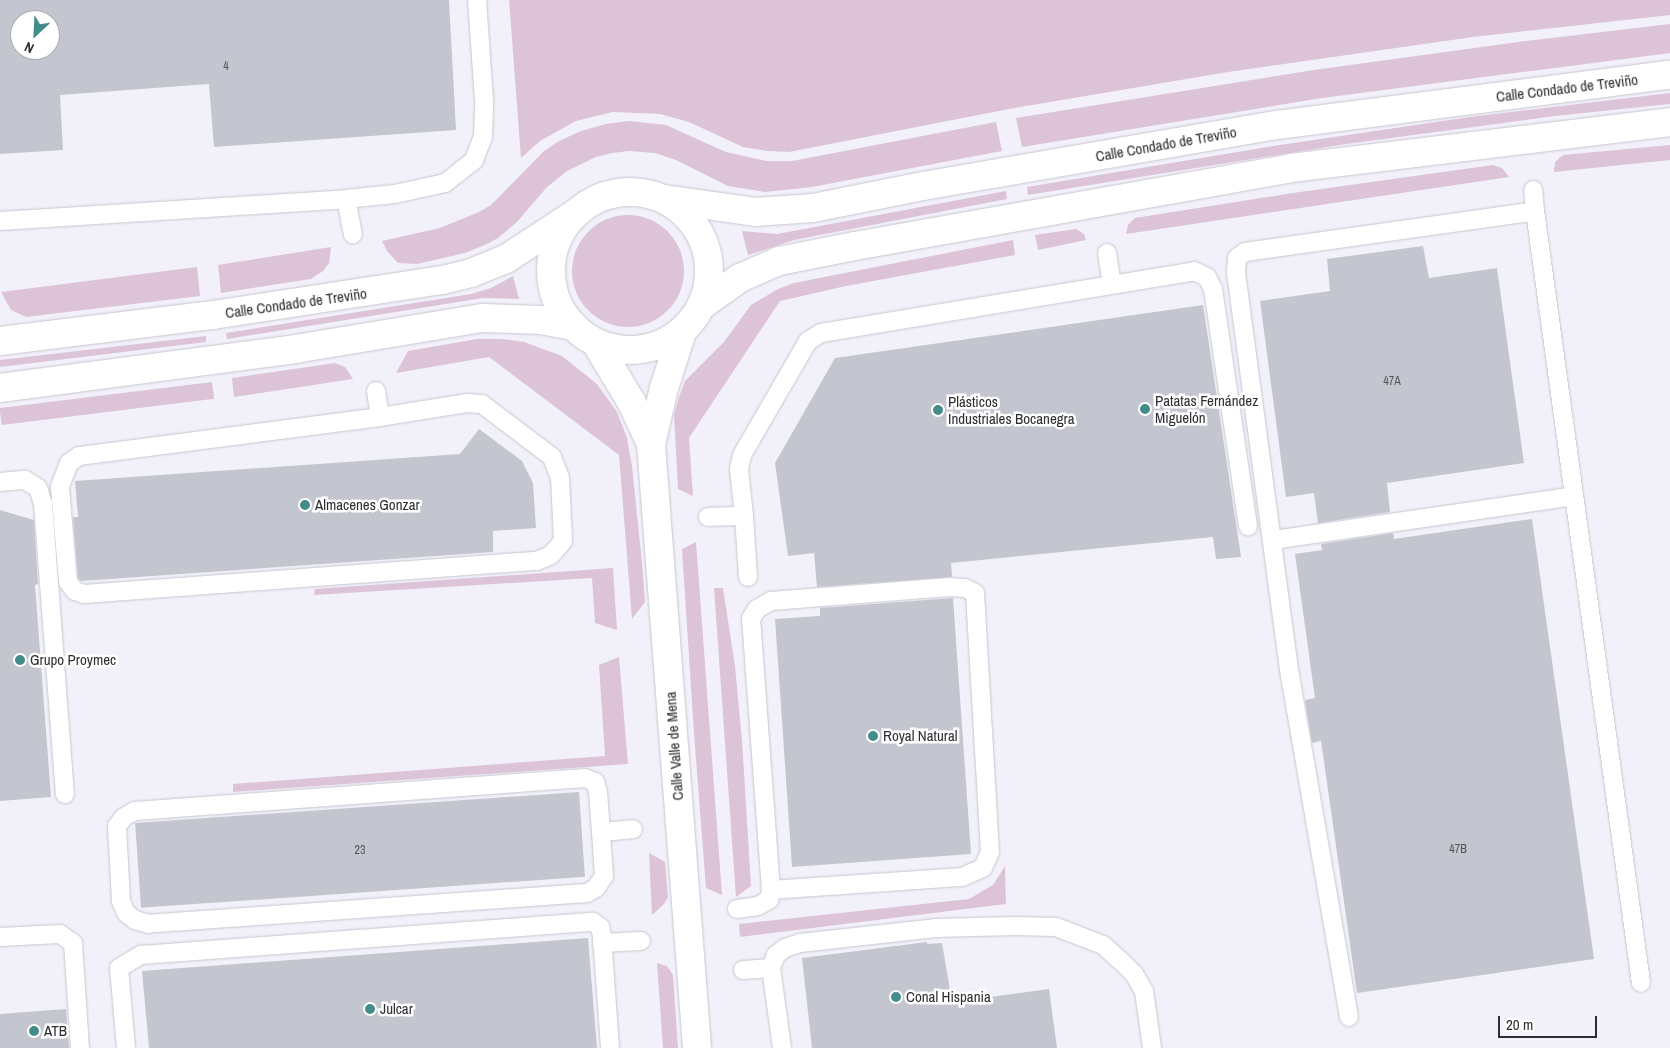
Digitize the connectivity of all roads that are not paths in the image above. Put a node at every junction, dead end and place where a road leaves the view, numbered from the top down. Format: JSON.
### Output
{"nodes":[{"id":1,"x":477,"y":0,"type":"edge"},
{"id":2,"x":1670,"y":75,"type":"edge"},
{"id":3,"x":1670,"y":122,"type":"edge"},
{"id":4,"x":1533,"y":190,"type":"dead end"},
{"id":5,"x":346,"y":199,"type":"junction"},
{"id":6,"x":664,"y":199,"type":"junction"},
{"id":7,"x":1535,"y":211,"type":"junction"},
{"id":8,"x":576,"y":213,"type":"junction"},
{"id":9,"x":0,"y":221,"type":"edge"},
{"id":10,"x":353,"y":234,"type":"dead end"},
{"id":11,"x":1108,"y":253,"type":"dead end"},
{"id":12,"x":1112,"y":284,"type":"junction"},
{"id":13,"x":702,"y":305,"type":"junction"},
{"id":14,"x":573,"y":326,"type":"junction"},
{"id":15,"x":682,"y":332,"type":"junction"},
{"id":16,"x":0,"y":341,"type":"edge"},
{"id":17,"x":596,"y":343,"type":"junction"},
{"id":18,"x":0,"y":388,"type":"edge"},
{"id":19,"x":376,"y":391,"type":"dead end"},
{"id":20,"x":380,"y":417,"type":"junction"},
{"id":21,"x":651,"y":444,"type":"junction"},
{"id":22,"x":0,"y":482,"type":"edge"},
{"id":23,"x":1574,"y":496,"type":"junction"},
{"id":24,"x":744,"y":516,"type":"junction"},
{"id":25,"x":708,"y":518,"type":"dead end"},
{"id":26,"x":1248,"y":526,"type":"dead end"},
{"id":27,"x":1272,"y":540,"type":"junction"},
{"id":28,"x":748,"y":577,"type":"dead end"},
{"id":29,"x":65,"y":794,"type":"dead end"},
{"id":30,"x":633,"y":829,"type":"dead end"},
{"id":31,"x":601,"y":832,"type":"junction"},
{"id":32,"x":771,"y":890,"type":"junction"},
{"id":33,"x":738,"y":909,"type":"dead end"},
{"id":34,"x":0,"y":938,"type":"edge"},
{"id":35,"x":641,"y":941,"type":"dead end"},
{"id":36,"x":602,"y":943,"type":"junction"},
{"id":37,"x":772,"y":968,"type":"junction"},
{"id":38,"x":743,"y":970,"type":"dead end"},
{"id":39,"x":1641,"y":982,"type":"dead end"},
{"id":40,"x":1348,"y":1017,"type":"dead end"},
{"id":41,"x":80,"y":1048,"type":"edge"},
{"id":42,"x":126,"y":1048,"type":"edge"},
{"id":43,"x":610,"y":1048,"type":"edge"},
{"id":44,"x":697,"y":1048,"type":"edge"},
{"id":45,"x":782,"y":1048,"type":"edge"},
{"id":46,"x":1152,"y":1048,"type":"edge"}],
"edges":[{"from":1,"to":5,"type":"lane"},
{"from":2,"to":6,"type":"street","name":"Calle Condado de Treviño"},
{"from":3,"to":13,"type":"street"},
{"from":4,"to":7,"type":"lane"},
{"from":5,"to":9,"type":"lane"},
{"from":5,"to":10,"type":"lane"},
{"from":6,"to":8,"type":"street"},
{"from":6,"to":13,"type":"street"},
{"from":7,"to":23,"type":"lane"},
{"from":7,"to":27,"type":"lane"},
{"from":8,"to":14,"type":"street"},
{"from":8,"to":16,"type":"street","name":"Calle Condado de Treviño"},
{"from":11,"to":12,"type":"lane"},
{"from":12,"to":24,"type":"lane"},
{"from":12,"to":26,"type":"lane"},
{"from":13,"to":15,"type":"street"},
{"from":14,"to":17,"type":"street"},
{"from":14,"to":18,"type":"street"},
{"from":15,"to":17,"type":"street"},
{"from":15,"to":21,"type":"street","name":"Calle Valle de Mena"},
{"from":17,"to":21,"type":"street","name":"Calle Valle de Mena"},
{"from":19,"to":20,"type":"lane"},
{"from":20,"to":20,"type":"lane"},
{"from":21,"to":44,"type":"street","name":"Calle Valle de Mena"},
{"from":22,"to":29,"type":"lane"},
{"from":23,"to":27,"type":"lane"},
{"from":23,"to":39,"type":"lane"},
{"from":24,"to":25,"type":"lane"},
{"from":24,"to":28,"type":"lane"},
{"from":27,"to":40,"type":"lane"},
{"from":30,"to":31,"type":"lane"},
{"from":31,"to":31,"type":"lane"},
{"from":32,"to":32,"type":"lane"},
{"from":32,"to":33,"type":"lane"},
{"from":34,"to":41,"type":"lane"},
{"from":35,"to":36,"type":"lane"},
{"from":36,"to":42,"type":"lane"},
{"from":36,"to":43,"type":"lane"},
{"from":37,"to":38,"type":"lane"},
{"from":37,"to":45,"type":"lane"},
{"from":37,"to":46,"type":"lane"}]}
